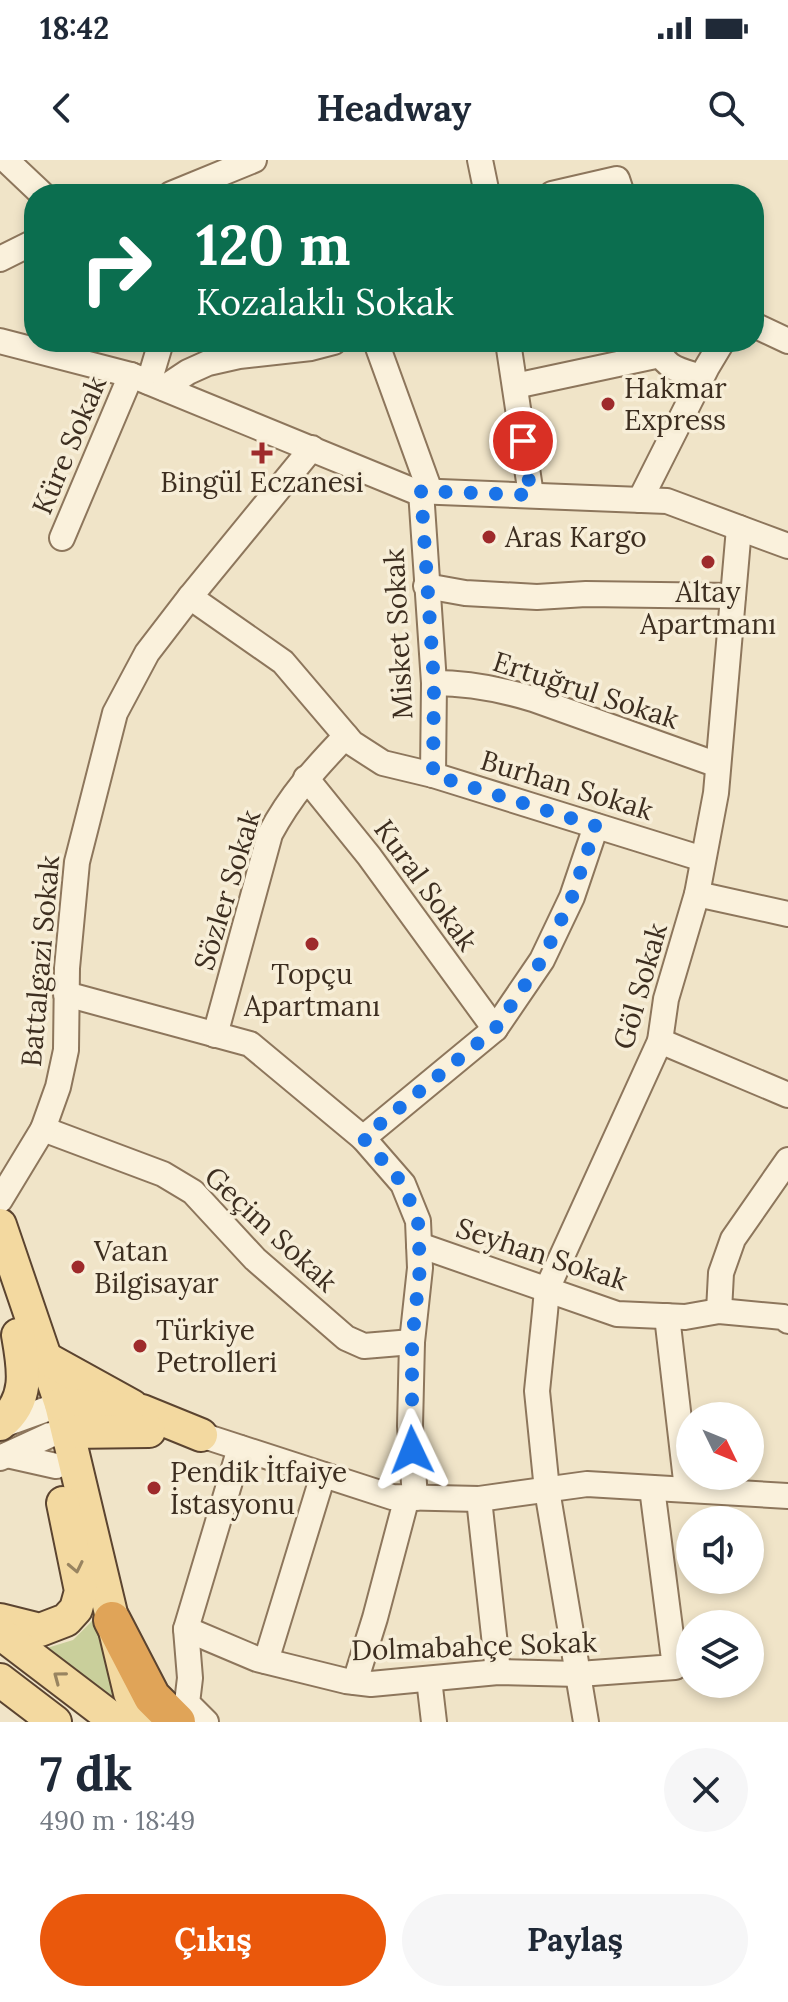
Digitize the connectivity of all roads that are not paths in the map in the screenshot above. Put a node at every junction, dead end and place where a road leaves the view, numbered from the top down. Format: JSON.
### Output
{"nodes":[{"id":1,"x":6,"y":160,"type":"edge"},
{"id":2,"x":254,"y":160,"type":"edge"},
{"id":3,"x":480,"y":160,"type":"edge"},
{"id":4,"x":31,"y":184,"type":"edge"},
{"id":5,"x":195,"y":184,"type":"edge"},
{"id":6,"x":485,"y":184,"type":"edge"},
{"id":7,"x":595,"y":184,"type":"edge"},
{"id":8,"x":619,"y":184,"type":"edge"},
{"id":9,"x":24,"y":247,"type":"edge"},
{"id":10,"x":0,"y":259,"type":"edge"},
{"id":11,"x":764,"y":330,"type":"edge"},
{"id":12,"x":0,"y":341,"type":"edge"},
{"id":13,"x":788,"y":341,"type":"edge"},
{"id":14,"x":24,"y":348,"type":"edge"},
{"id":15,"x":40,"y":352,"type":"edge"},
{"id":16,"x":158,"y":352,"type":"edge"},
{"id":17,"x":275,"y":352,"type":"edge"},
{"id":18,"x":379,"y":352,"type":"edge"},
{"id":19,"x":510,"y":352,"type":"edge"},
{"id":20,"x":643,"y":352,"type":"edge"},
{"id":21,"x":661,"y":352,"type":"edge"},
{"id":22,"x":716,"y":352,"type":"edge"},
{"id":23,"x":701,"y":377,"type":"junction"},
{"id":24,"x":148,"y":382,"type":"junction"},
{"id":25,"x":515,"y":386,"type":"junction"},
{"id":26,"x":312,"y":448,"type":"junction"},
{"id":27,"x":425,"y":491,"type":"junction"},
{"id":28,"x":531,"y":495,"type":"junction"},
{"id":29,"x":640,"y":500,"type":"junction"},
{"id":30,"x":739,"y":528,"type":"junction"},
{"id":31,"x":62,"y":538,"type":"dead end"},
{"id":32,"x":788,"y":546,"type":"edge"},
{"id":33,"x":426,"y":586,"type":"junction"},
{"id":34,"x":733,"y":596,"type":"junction"},
{"id":35,"x":190,"y":597,"type":"junction"},
{"id":36,"x":434,"y":683,"type":"junction"},
{"id":37,"x":346,"y":736,"type":"junction"},
{"id":38,"x":718,"y":765,"type":"junction"},
{"id":39,"x":433,"y":775,"type":"junction"},
{"id":40,"x":306,"y":778,"type":"junction"},
{"id":41,"x":596,"y":826,"type":"junction"},
{"id":42,"x":703,"y":859,"type":"junction"},
{"id":43,"x":697,"y":894,"type":"junction"},
{"id":44,"x":788,"y":914,"type":"edge"},
{"id":45,"x":66,"y":994,"type":"junction"},
{"id":46,"x":495,"y":1029,"type":"junction"},
{"id":47,"x":215,"y":1035,"type":"junction"},
{"id":48,"x":660,"y":1041,"type":"junction"},
{"id":49,"x":788,"y":1095,"type":"edge"},
{"id":50,"x":43,"y":1129,"type":"junction"},
{"id":51,"x":363,"y":1138,"type":"junction"},
{"id":52,"x":788,"y":1160,"type":"edge"},
{"id":53,"x":0,"y":1200,"type":"edge"},
{"id":54,"x":0,"y":1225,"type":"edge"},
{"id":55,"x":419,"y":1245,"type":"junction"},
{"id":56,"x":547,"y":1289,"type":"junction"},
{"id":57,"x":0,"y":1290,"type":"edge"},
{"id":58,"x":719,"y":1311,"type":"junction"},
{"id":59,"x":667,"y":1316,"type":"junction"},
{"id":60,"x":788,"y":1321,"type":"edge"},
{"id":61,"x":412,"y":1342,"type":"junction"},
{"id":62,"x":47,"y":1359,"type":"junction"},
{"id":63,"x":677,"y":1402,"type":"edge"},
{"id":64,"x":142,"y":1411,"type":"junction"},
{"id":65,"x":43,"y":1421,"type":"edge"},
{"id":66,"x":0,"y":1425,"type":"edge"},
{"id":67,"x":201,"y":1435,"type":"junction"},
{"id":68,"x":240,"y":1448,"type":"junction"},
{"id":69,"x":4,"y":1457,"type":"edge"},
{"id":70,"x":323,"y":1475,"type":"junction"},
{"id":71,"x":652,"y":1488,"type":"junction"},
{"id":72,"x":676,"y":1489,"type":"edge"},
{"id":73,"x":547,"y":1490,"type":"junction"},
{"id":74,"x":701,"y":1490,"type":"edge"},
{"id":75,"x":788,"y":1496,"type":"edge"},
{"id":76,"x":411,"y":1498,"type":"junction"},
{"id":77,"x":479,"y":1499,"type":"junction"},
{"id":78,"x":0,"y":1620,"type":"edge"},
{"id":79,"x":112,"y":1620,"type":"junction"},
{"id":80,"x":186,"y":1629,"type":"junction"},
{"id":81,"x":0,"y":1633,"type":"edge"},
{"id":82,"x":266,"y":1661,"type":"junction"},
{"id":83,"x":498,"y":1672,"type":"junction"},
{"id":84,"x":579,"y":1674,"type":"junction"},
{"id":85,"x":429,"y":1679,"type":"junction"},
{"id":86,"x":0,"y":1680,"type":"edge"},
{"id":87,"x":355,"y":1682,"type":"junction"},
{"id":88,"x":55,"y":1722,"type":"edge"},
{"id":89,"x":117,"y":1722,"type":"edge"},
{"id":90,"x":142,"y":1722,"type":"edge"},
{"id":91,"x":177,"y":1722,"type":"edge"},
{"id":92,"x":206,"y":1722,"type":"edge"},
{"id":93,"x":434,"y":1722,"type":"edge"},
{"id":94,"x":586,"y":1722,"type":"edge"}],
"edges":[{"from":1,"to":4,"type":"street"},
{"from":2,"to":5,"type":"street"},
{"from":3,"to":6,"type":"street"},
{"from":7,"to":8,"type":"street"},
{"from":9,"to":10,"type":"street"},
{"from":11,"to":13,"type":"street"},
{"from":12,"to":14,"type":"street"},
{"from":15,"to":24,"type":"street"},
{"from":16,"to":24,"type":"street","name":"Küre Sokak"},
{"from":17,"to":24,"type":"street"},
{"from":18,"to":27,"type":"street","name":"Misket Sokak"},
{"from":19,"to":25,"type":"street"},
{"from":20,"to":25,"type":"street"},
{"from":21,"to":23,"type":"street"},
{"from":22,"to":23,"type":"street"},
{"from":23,"to":29,"type":"street"},
{"from":24,"to":26,"type":"street"},
{"from":24,"to":31,"type":"street","name":"Küre Sokak"},
{"from":25,"to":28,"type":"street"},
{"from":26,"to":27,"type":"street"},
{"from":26,"to":35,"type":"street","name":"Battalgazi Sokak"},
{"from":27,"to":28,"type":"street"},
{"from":27,"to":33,"type":"street","name":"Misket Sokak"},
{"from":28,"to":29,"type":"street"},
{"from":29,"to":30,"type":"street"},
{"from":30,"to":32,"type":"street"},
{"from":30,"to":34,"type":"street","name":"Göl Sokak"},
{"from":33,"to":34,"type":"street"},
{"from":33,"to":36,"type":"street","name":"Misket Sokak"},
{"from":34,"to":38,"type":"street","name":"Göl Sokak"},
{"from":35,"to":37,"type":"street","name":"Burhan Sokak"},
{"from":35,"to":45,"type":"street","name":"Battalgazi Sokak"},
{"from":36,"to":38,"type":"street","name":"Ertuğrul Sokak"},
{"from":36,"to":39,"type":"street","name":"Misket Sokak"},
{"from":37,"to":39,"type":"street","name":"Burhan Sokak"},
{"from":37,"to":40,"type":"street","name":"Sözler Sokak"},
{"from":38,"to":42,"type":"street","name":"Göl Sokak"},
{"from":39,"to":41,"type":"street","name":"Burhan Sokak"},
{"from":40,"to":46,"type":"street","name":"Kural Sokak"},
{"from":40,"to":47,"type":"street","name":"Sözler Sokak"},
{"from":41,"to":42,"type":"street","name":"Burhan Sokak"},
{"from":41,"to":46,"type":"street"},
{"from":42,"to":43,"type":"street","name":"Göl Sokak"},
{"from":43,"to":44,"type":"street"},
{"from":43,"to":48,"type":"street","name":"Göl Sokak"},
{"from":45,"to":47,"type":"street"},
{"from":45,"to":50,"type":"street","name":"Battalgazi Sokak"},
{"from":46,"to":51,"type":"street"},
{"from":47,"to":51,"type":"street"},
{"from":48,"to":49,"type":"street"},
{"from":48,"to":56,"type":"street","name":"Göl Sokak"},
{"from":50,"to":53,"type":"street","name":"Battalgazi Sokak"},
{"from":50,"to":61,"type":"street","name":"Geçim Sokak"},
{"from":51,"to":55,"type":"street"},
{"from":52,"to":58,"type":"street"},
{"from":54,"to":62,"type":"main road"},
{"from":55,"to":56,"type":"street","name":"Seyhan Sokak"},
{"from":55,"to":61,"type":"street"},
{"from":56,"to":59,"type":"street","name":"Seyhan Sokak"},
{"from":56,"to":73,"type":"street","name":"Göl Sokak"},
{"from":57,"to":65,"type":"main road"},
{"from":58,"to":59,"type":"street","name":"Seyhan Sokak"},
{"from":58,"to":60,"type":"street","name":"Seyhan Sokak"},
{"from":59,"to":63,"type":"street"},
{"from":61,"to":76,"type":"street"},
{"from":62,"to":64,"type":"main road"},
{"from":62,"to":65,"type":"main road"},
{"from":64,"to":65,"type":"main road"},
{"from":64,"to":67,"type":"main road"},
{"from":65,"to":66,"type":"main road"},
{"from":65,"to":67,"type":"main road"},
{"from":65,"to":69,"type":"street"},
{"from":65,"to":78,"type":"main road","one_way":true},
{"from":65,"to":79,"type":"main road"},
{"from":67,"to":68,"type":"street"},
{"from":68,"to":70,"type":"street"},
{"from":68,"to":80,"type":"street"},
{"from":70,"to":76,"type":"street"},
{"from":70,"to":82,"type":"street"},
{"from":71,"to":72,"type":"street"},
{"from":71,"to":73,"type":"street"},
{"from":71,"to":84,"type":"street","name":"Dolmabahçe Sokak"},
{"from":73,"to":77,"type":"street"},
{"from":73,"to":84,"type":"street","name":"Göl Sokak"},
{"from":74,"to":75,"type":"street"},
{"from":76,"to":77,"type":"street"},
{"from":76,"to":87,"type":"street"},
{"from":77,"to":83,"type":"street"},
{"from":79,"to":90,"type":"main road"},
{"from":79,"to":91,"type":"highway"},
{"from":80,"to":82,"type":"street","name":"Dolmabahçe Sokak"},
{"from":80,"to":92,"type":"street"},
{"from":89,"to":81,"type":"main road","one_way":true},
{"from":82,"to":87,"type":"street","name":"Dolmabahçe Sokak"},
{"from":83,"to":84,"type":"street","name":"Dolmabahçe Sokak"},
{"from":83,"to":85,"type":"street","name":"Dolmabahçe Sokak"},
{"from":84,"to":94,"type":"street","name":"Göl Sokak"},
{"from":85,"to":87,"type":"street","name":"Dolmabahçe Sokak"},
{"from":85,"to":93,"type":"street"},
{"from":86,"to":88,"type":"main road"}]}
